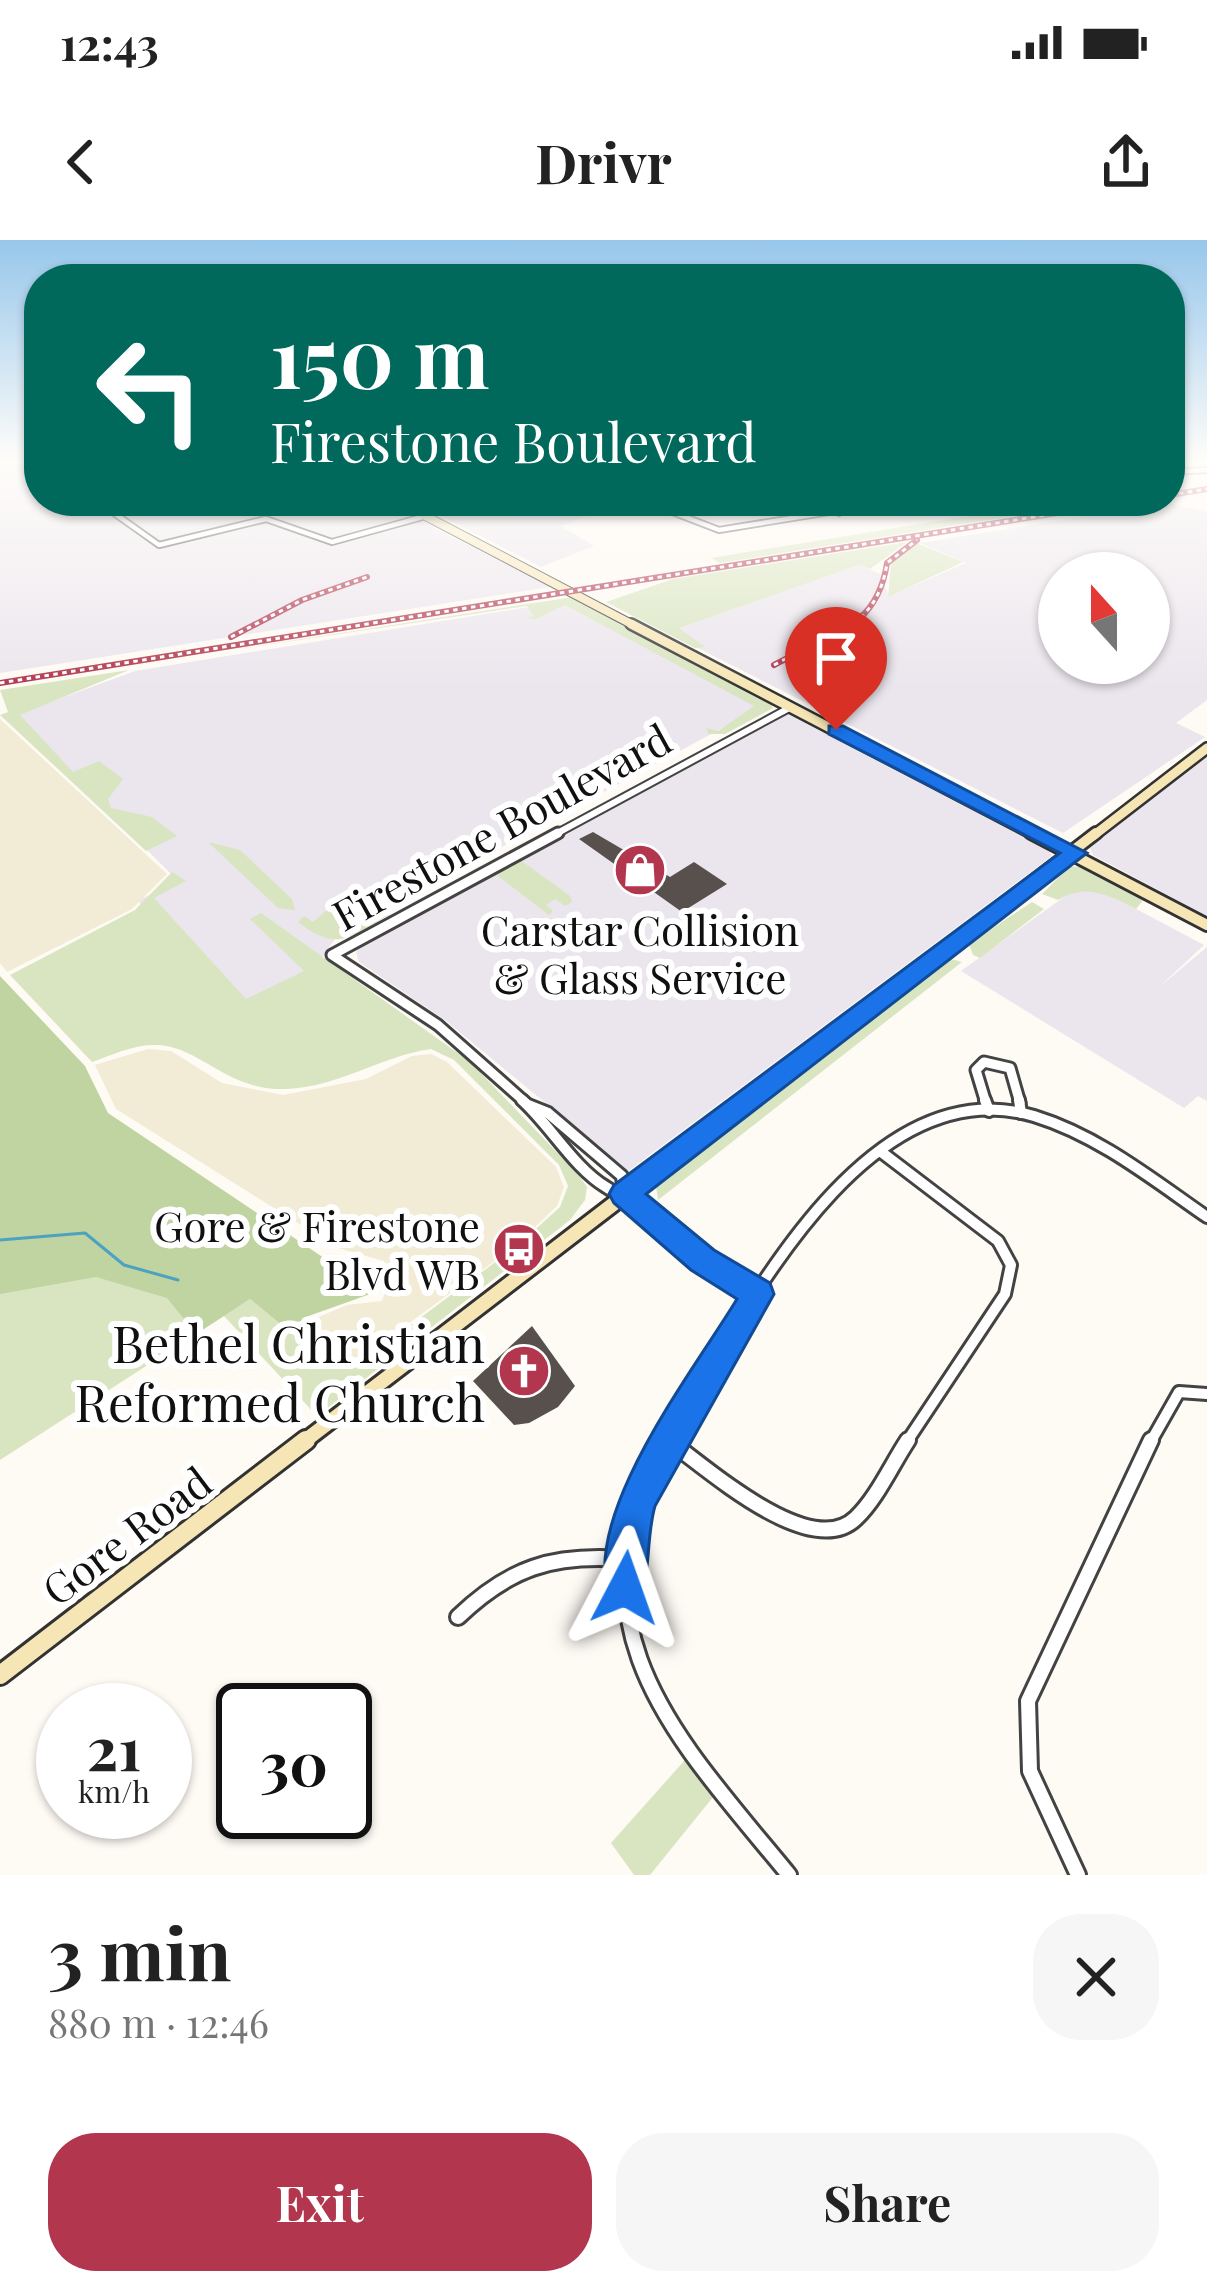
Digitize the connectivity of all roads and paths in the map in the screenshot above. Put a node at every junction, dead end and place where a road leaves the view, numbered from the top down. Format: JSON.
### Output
{"nodes":[{"id":1,"x":148,"y":537,"type":"edge"},
{"id":2,"x":191,"y":537,"type":"edge"},
{"id":3,"x":319,"y":537,"type":"edge"},
{"id":4,"x":349,"y":537,"type":"edge"},
{"id":5,"x":467,"y":537,"type":"edge"},
{"id":6,"x":791,"y":707,"type":"junction"},
{"id":7,"x":1207,"y":748,"type":"edge"},
{"id":8,"x":1076,"y":853,"type":"junction"},
{"id":9,"x":1207,"y":925,"type":"edge"},
{"id":10,"x":528,"y":1105,"type":"junction"},
{"id":11,"x":989,"y":1111,"type":"junction"},
{"id":12,"x":1021,"y":1113,"type":"junction"},
{"id":13,"x":880,"y":1151,"type":"junction"},
{"id":14,"x":624,"y":1194,"type":"junction"},
{"id":15,"x":1207,"y":1217,"type":"edge"},
{"id":16,"x":758,"y":1294,"type":"junction"},
{"id":17,"x":1207,"y":1394,"type":"edge"},
{"id":18,"x":669,"y":1441,"type":"junction"},
{"id":19,"x":623,"y":1559,"type":"junction"},
{"id":20,"x":458,"y":1617,"type":"dead end"},
{"id":21,"x":0,"y":1675,"type":"edge"},
{"id":22,"x":789,"y":1875,"type":"edge"},
{"id":23,"x":1078,"y":1875,"type":"edge"}],
"edges":[{"from":1,"to":2,"type":"street"},
{"from":3,"to":4,"type":"street"},
{"from":5,"to":6,"type":"main road"},
{"from":6,"to":8,"type":"main road"},
{"from":6,"to":10,"type":"street","name":"Firestone Boulevard"},
{"from":7,"to":8,"type":"main road","name":"Gore Road"},
{"from":8,"to":9,"type":"main road"},
{"from":8,"to":14,"type":"main road","name":"Gore Road"},
{"from":10,"to":14,"type":"street","name":"Firestone Boulevard"},
{"from":10,"to":14,"type":"street","name":"Firestone Boulevard"},
{"from":11,"to":12,"type":"street"},
{"from":11,"to":12,"type":"street"},
{"from":11,"to":13,"type":"street"},
{"from":12,"to":15,"type":"street"},
{"from":13,"to":16,"type":"street"},
{"from":13,"to":18,"type":"street"},
{"from":14,"to":16,"type":"street","name":"Firestone Boulevard"},
{"from":14,"to":21,"type":"main road","name":"Gore Road"},
{"from":16,"to":18,"type":"street"},
{"from":17,"to":23,"type":"street"},
{"from":18,"to":19,"type":"street"},
{"from":19,"to":20,"type":"street"},
{"from":19,"to":22,"type":"street"}]}
